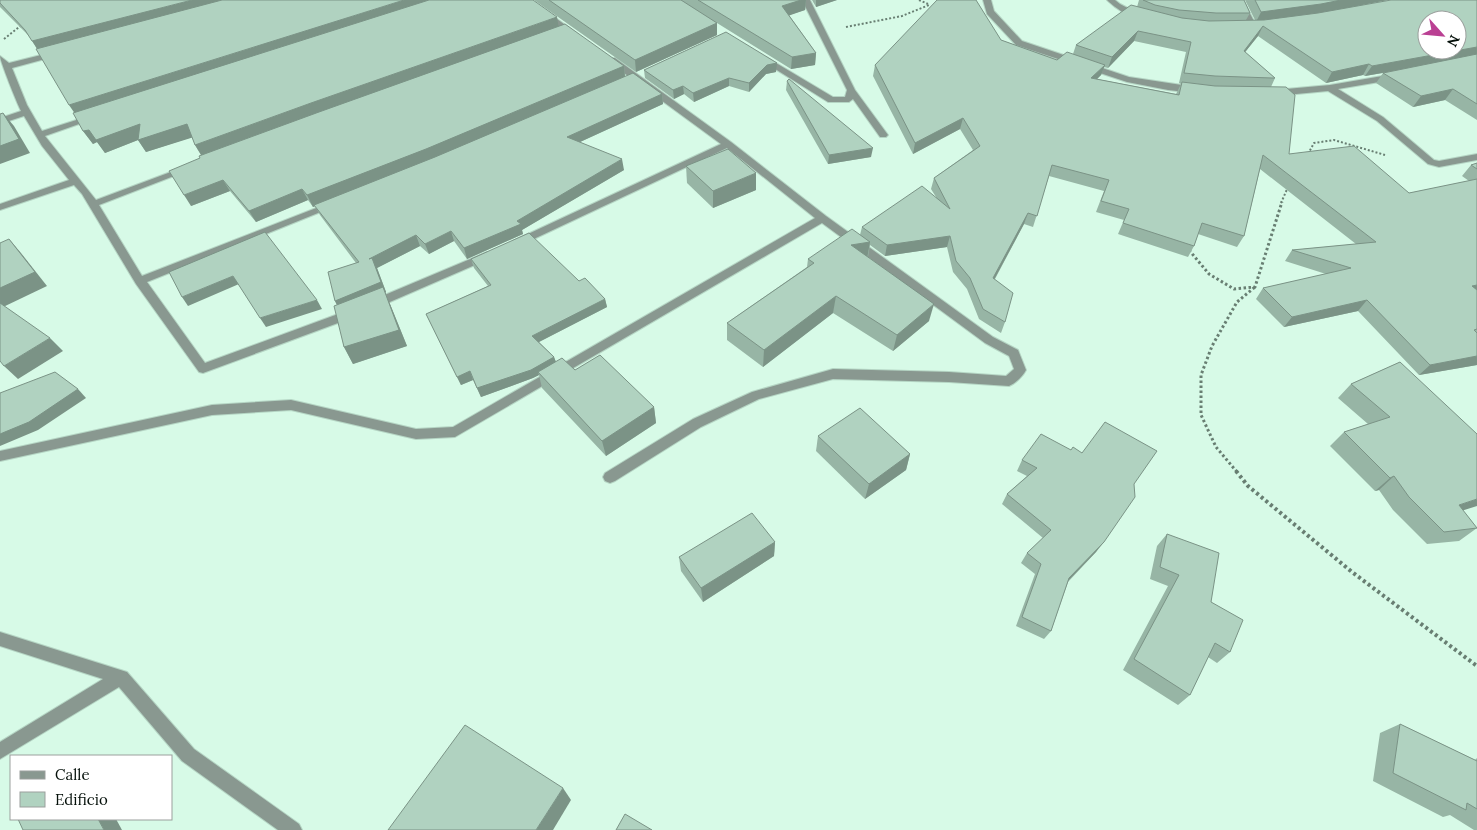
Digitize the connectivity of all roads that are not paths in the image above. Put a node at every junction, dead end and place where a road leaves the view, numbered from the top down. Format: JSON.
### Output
{"nodes":[{"id":1,"x":526,"y":0,"type":"edge"},
{"id":2,"x":806,"y":0,"type":"edge"},
{"id":3,"x":987,"y":0,"type":"edge"},
{"id":4,"x":1111,"y":0,"type":"edge"},
{"id":5,"x":1239,"y":0,"type":"edge"},
{"id":6,"x":1148,"y":18,"type":"edge"},
{"id":7,"x":1254,"y":27,"type":"edge"},
{"id":8,"x":584,"y":41,"type":"edge"},
{"id":9,"x":65,"y":51,"type":"edge"},
{"id":10,"x":599,"y":52,"type":"edge"},
{"id":11,"x":758,"y":56,"type":"edge"},
{"id":12,"x":0,"y":58,"type":"edge"},
{"id":13,"x":9,"y":66,"type":"junction"},
{"id":14,"x":1400,"y":75,"type":"edge"},
{"id":15,"x":1330,"y":88,"type":"junction"},
{"id":16,"x":852,"y":90,"type":"junction"},
{"id":17,"x":1202,"y":91,"type":"edge"},
{"id":18,"x":1266,"y":94,"type":"edge"},
{"id":19,"x":26,"y":112,"type":"junction"},
{"id":20,"x":106,"y":114,"type":"edge"},
{"id":21,"x":0,"y":121,"type":"edge"},
{"id":22,"x":40,"y":134,"type":"junction"},
{"id":23,"x":883,"y":135,"type":"dead end"},
{"id":24,"x":728,"y":144,"type":"junction"},
{"id":25,"x":1477,"y":157,"type":"edge"},
{"id":26,"x":193,"y":167,"type":"edge"},
{"id":27,"x":75,"y":181,"type":"junction"},
{"id":28,"x":339,"y":202,"type":"edge"},
{"id":29,"x":93,"y":204,"type":"junction"},
{"id":30,"x":0,"y":207,"type":"edge"},
{"id":31,"x":822,"y":218,"type":"junction"},
{"id":32,"x":140,"y":281,"type":"junction"},
{"id":33,"x":0,"y":456,"type":"edge"},
{"id":34,"x":610,"y":477,"type":"dead end"},
{"id":35,"x":0,"y":639,"type":"edge"},
{"id":36,"x":121,"y":677,"type":"junction"},
{"id":37,"x":0,"y":751,"type":"edge"},
{"id":38,"x":292,"y":830,"type":"edge"}],
"edges":[{"from":1,"to":8,"type":"street"},
{"from":2,"to":16,"type":"street"},
{"from":3,"to":17,"type":"street"},
{"from":4,"to":6,"type":"street"},
{"from":5,"to":7,"type":"street"},
{"from":9,"to":13,"type":"street"},
{"from":10,"to":24,"type":"street"},
{"from":11,"to":16,"type":"street"},
{"from":12,"to":13,"type":"street"},
{"from":13,"to":19,"type":"street"},
{"from":14,"to":15,"type":"street"},
{"from":15,"to":18,"type":"street"},
{"from":15,"to":25,"type":"street"},
{"from":16,"to":23,"type":"street"},
{"from":19,"to":21,"type":"street"},
{"from":19,"to":22,"type":"street"},
{"from":20,"to":22,"type":"street"},
{"from":22,"to":27,"type":"street"},
{"from":24,"to":31,"type":"street"},
{"from":24,"to":32,"type":"street"},
{"from":26,"to":29,"type":"street"},
{"from":27,"to":29,"type":"street"},
{"from":27,"to":30,"type":"street"},
{"from":28,"to":32,"type":"street"},
{"from":29,"to":32,"type":"street"},
{"from":31,"to":33,"type":"street"},
{"from":31,"to":34,"type":"street"},
{"from":35,"to":36,"type":"street"},
{"from":36,"to":37,"type":"street"},
{"from":36,"to":38,"type":"street"}]}
